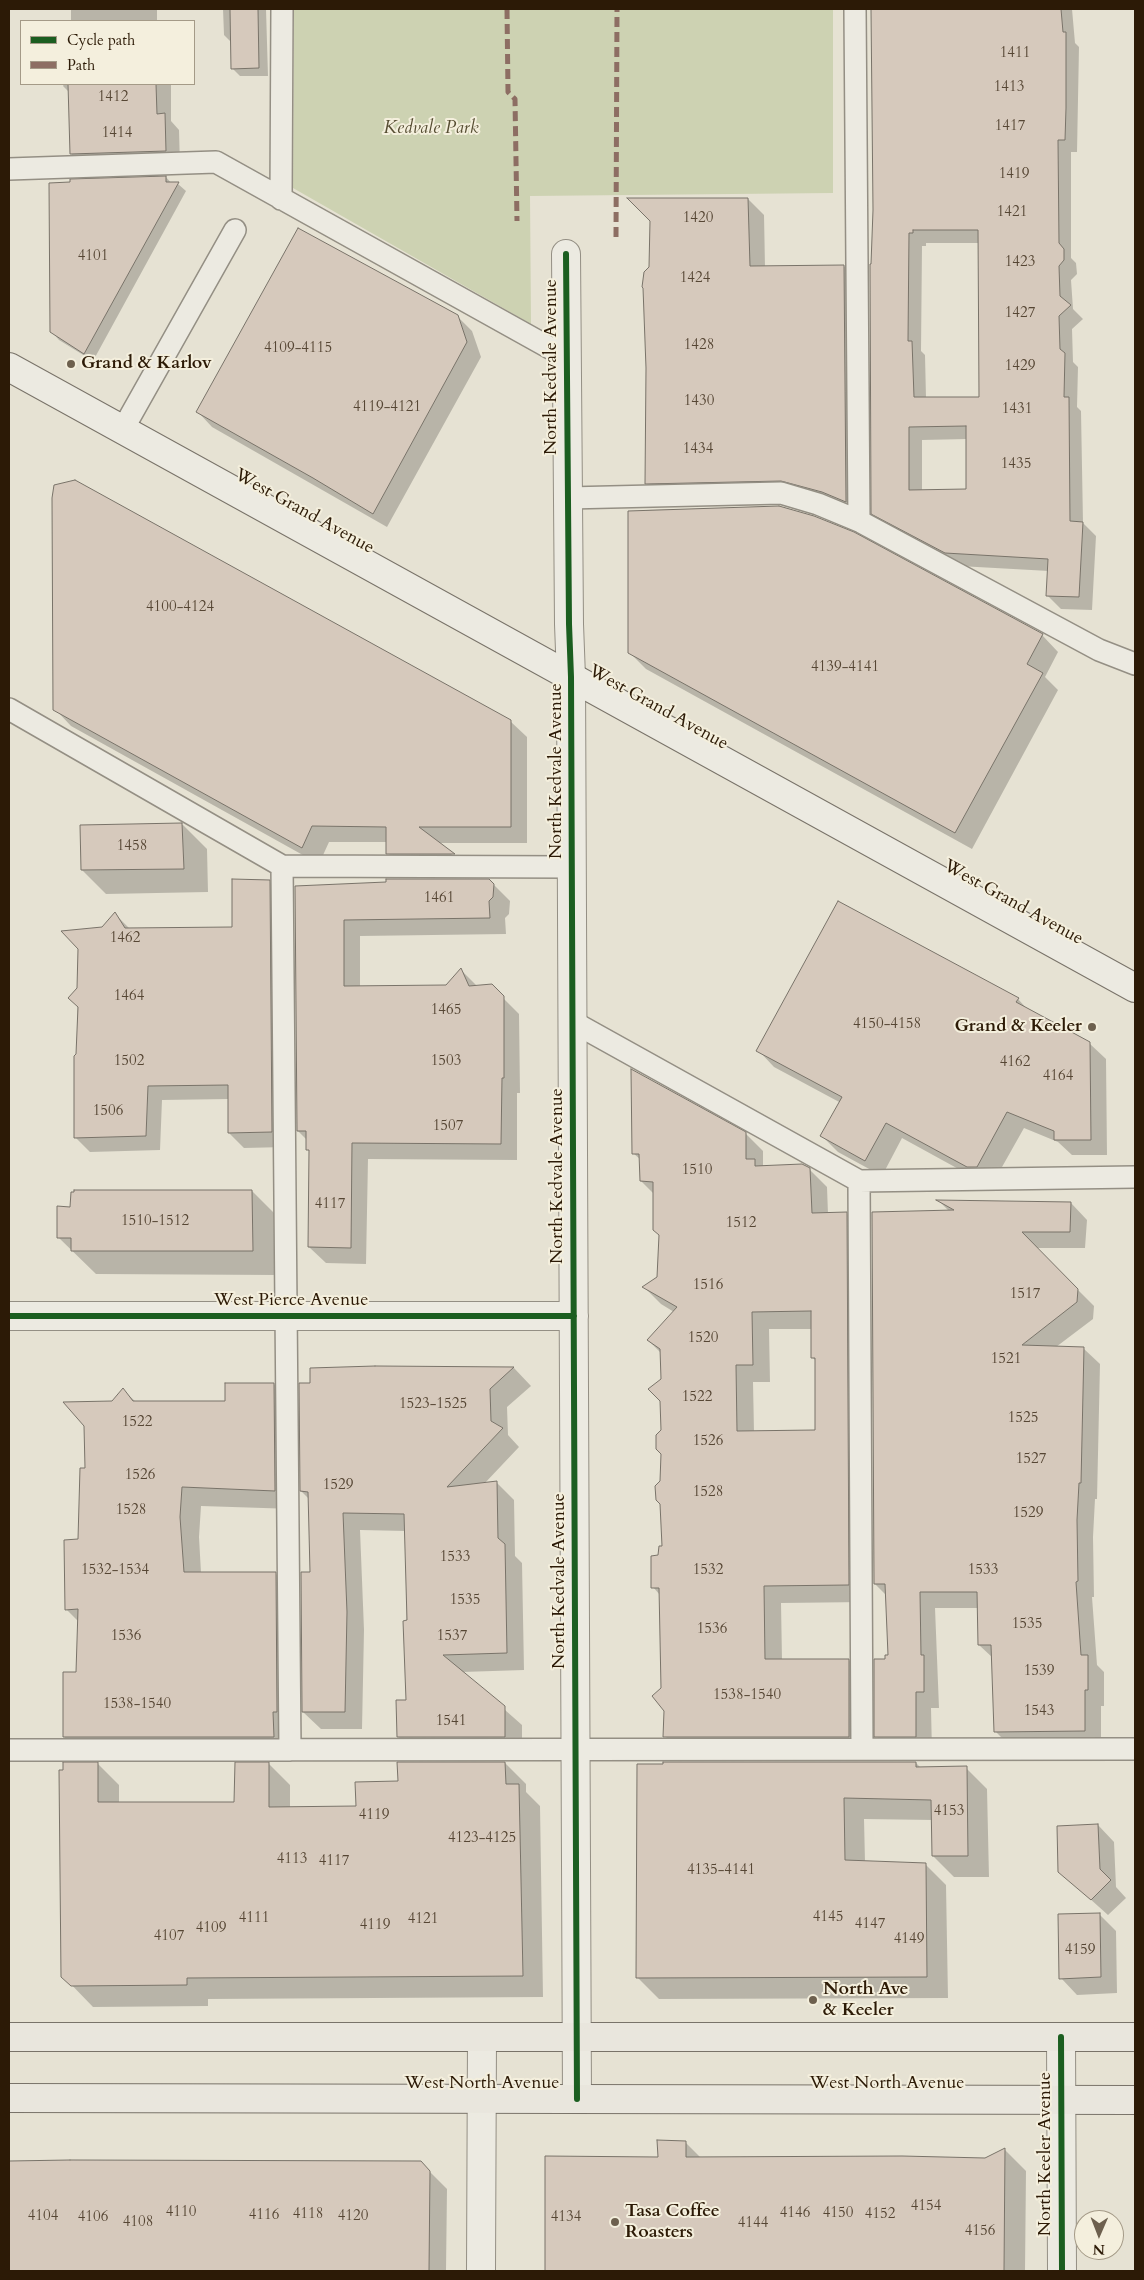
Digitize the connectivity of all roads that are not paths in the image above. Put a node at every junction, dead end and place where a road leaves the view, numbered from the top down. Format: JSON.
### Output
{"nodes":[{"id":1,"x":282,"y":9,"type":"edge"},
{"id":2,"x":855,"y":9,"type":"edge"},
{"id":3,"x":9,"y":169,"type":"edge"},
{"id":4,"x":281,"y":198,"type":"junction"},
{"id":5,"x":235,"y":230,"type":"dead end"},
{"id":6,"x":566,"y":254,"type":"dead end"},
{"id":7,"x":568,"y":358,"type":"junction"},
{"id":8,"x":9,"y":367,"type":"edge"},
{"id":9,"x":123,"y":429,"type":"junction"},
{"id":10,"x":568,"y":498,"type":"junction"},
{"id":11,"x":859,"y":521,"type":"junction"},
{"id":12,"x":1135,"y":664,"type":"edge"},
{"id":13,"x":571,"y":677,"type":"junction"},
{"id":14,"x":9,"y":708,"type":"edge"},
{"id":15,"x":282,"y":866,"type":"junction"},
{"id":16,"x":572,"y":867,"type":"junction"},
{"id":17,"x":1135,"y":988,"type":"edge"},
{"id":18,"x":573,"y":1022,"type":"junction"},
{"id":19,"x":1135,"y":1177,"type":"edge"},
{"id":20,"x":859,"y":1182,"type":"junction"},
{"id":21,"x":9,"y":1316,"type":"edge"},
{"id":22,"x":286,"y":1316,"type":"junction"},
{"id":23,"x":574,"y":1316,"type":"junction"},
{"id":24,"x":862,"y":1749,"type":"junction"},
{"id":25,"x":9,"y":1750,"type":"edge"},
{"id":26,"x":290,"y":1750,"type":"junction"},
{"id":27,"x":576,"y":1750,"type":"junction"},
{"id":28,"x":1135,"y":1750,"type":"edge"},
{"id":29,"x":9,"y":2037,"type":"edge"},
{"id":30,"x":577,"y":2037,"type":"junction"},
{"id":31,"x":1061,"y":2037,"type":"junction"},
{"id":32,"x":1135,"y":2037,"type":"edge"},
{"id":33,"x":482,"y":2038,"type":"junction"},
{"id":34,"x":9,"y":2098,"type":"edge"},
{"id":35,"x":482,"y":2099,"type":"junction"},
{"id":36,"x":578,"y":2099,"type":"junction"},
{"id":37,"x":1061,"y":2099,"type":"junction"},
{"id":38,"x":1135,"y":2100,"type":"edge"},
{"id":39,"x":481,"y":2271,"type":"edge"},
{"id":40,"x":1062,"y":2271,"type":"edge"}],
"edges":[{"from":1,"to":4,"type":"lane"},
{"from":2,"to":11,"type":"lane"},
{"from":3,"to":4,"type":"lane"},
{"from":4,"to":7,"type":"lane"},
{"from":5,"to":9,"type":"lane"},
{"from":6,"to":7,"type":"street","name":"North Kedvale Avenue"},
{"from":7,"to":10,"type":"street","name":"North Kedvale Avenue"},
{"from":8,"to":9,"type":"street","name":"West Grand Avenue"},
{"from":9,"to":13,"type":"street","name":"West Grand Avenue"},
{"from":10,"to":11,"type":"lane"},
{"from":10,"to":13,"type":"street","name":"North Kedvale Avenue"},
{"from":11,"to":12,"type":"lane"},
{"from":13,"to":16,"type":"street","name":"North Kedvale Avenue"},
{"from":13,"to":17,"type":"street","name":"West Grand Avenue"},
{"from":14,"to":15,"type":"lane"},
{"from":15,"to":16,"type":"lane"},
{"from":15,"to":22,"type":"lane"},
{"from":16,"to":18,"type":"street","name":"North Kedvale Avenue"},
{"from":18,"to":20,"type":"lane"},
{"from":18,"to":23,"type":"street","name":"North Kedvale Avenue"},
{"from":19,"to":20,"type":"lane"},
{"from":20,"to":24,"type":"lane"},
{"from":21,"to":22,"type":"street","name":"West Pierce Avenue"},
{"from":22,"to":23,"type":"street","name":"West Pierce Avenue"},
{"from":22,"to":26,"type":"lane"},
{"from":23,"to":27,"type":"street","name":"North Kedvale Avenue"},
{"from":24,"to":27,"type":"lane"},
{"from":24,"to":28,"type":"lane"},
{"from":25,"to":26,"type":"lane"},
{"from":26,"to":27,"type":"lane"},
{"from":27,"to":30,"type":"street","name":"North Kedvale Avenue"},
{"from":29,"to":33,"type":"main road"},
{"from":30,"to":31,"type":"main road"},
{"from":30,"to":33,"type":"main road"},
{"from":30,"to":36,"type":"street","name":"North Kedvale Avenue"},
{"from":31,"to":32,"type":"main road"},
{"from":31,"to":37,"type":"street","name":"North Keeler Avenue"},
{"from":33,"to":35,"type":"street"},
{"from":34,"to":35,"type":"main road","name":"West North Avenue"},
{"from":35,"to":36,"type":"main road","name":"West North Avenue"},
{"from":35,"to":39,"type":"street"},
{"from":36,"to":37,"type":"main road","name":"West North Avenue"},
{"from":37,"to":38,"type":"main road","name":"West North Avenue"},
{"from":37,"to":40,"type":"street","name":"North Keeler Avenue"}]}
